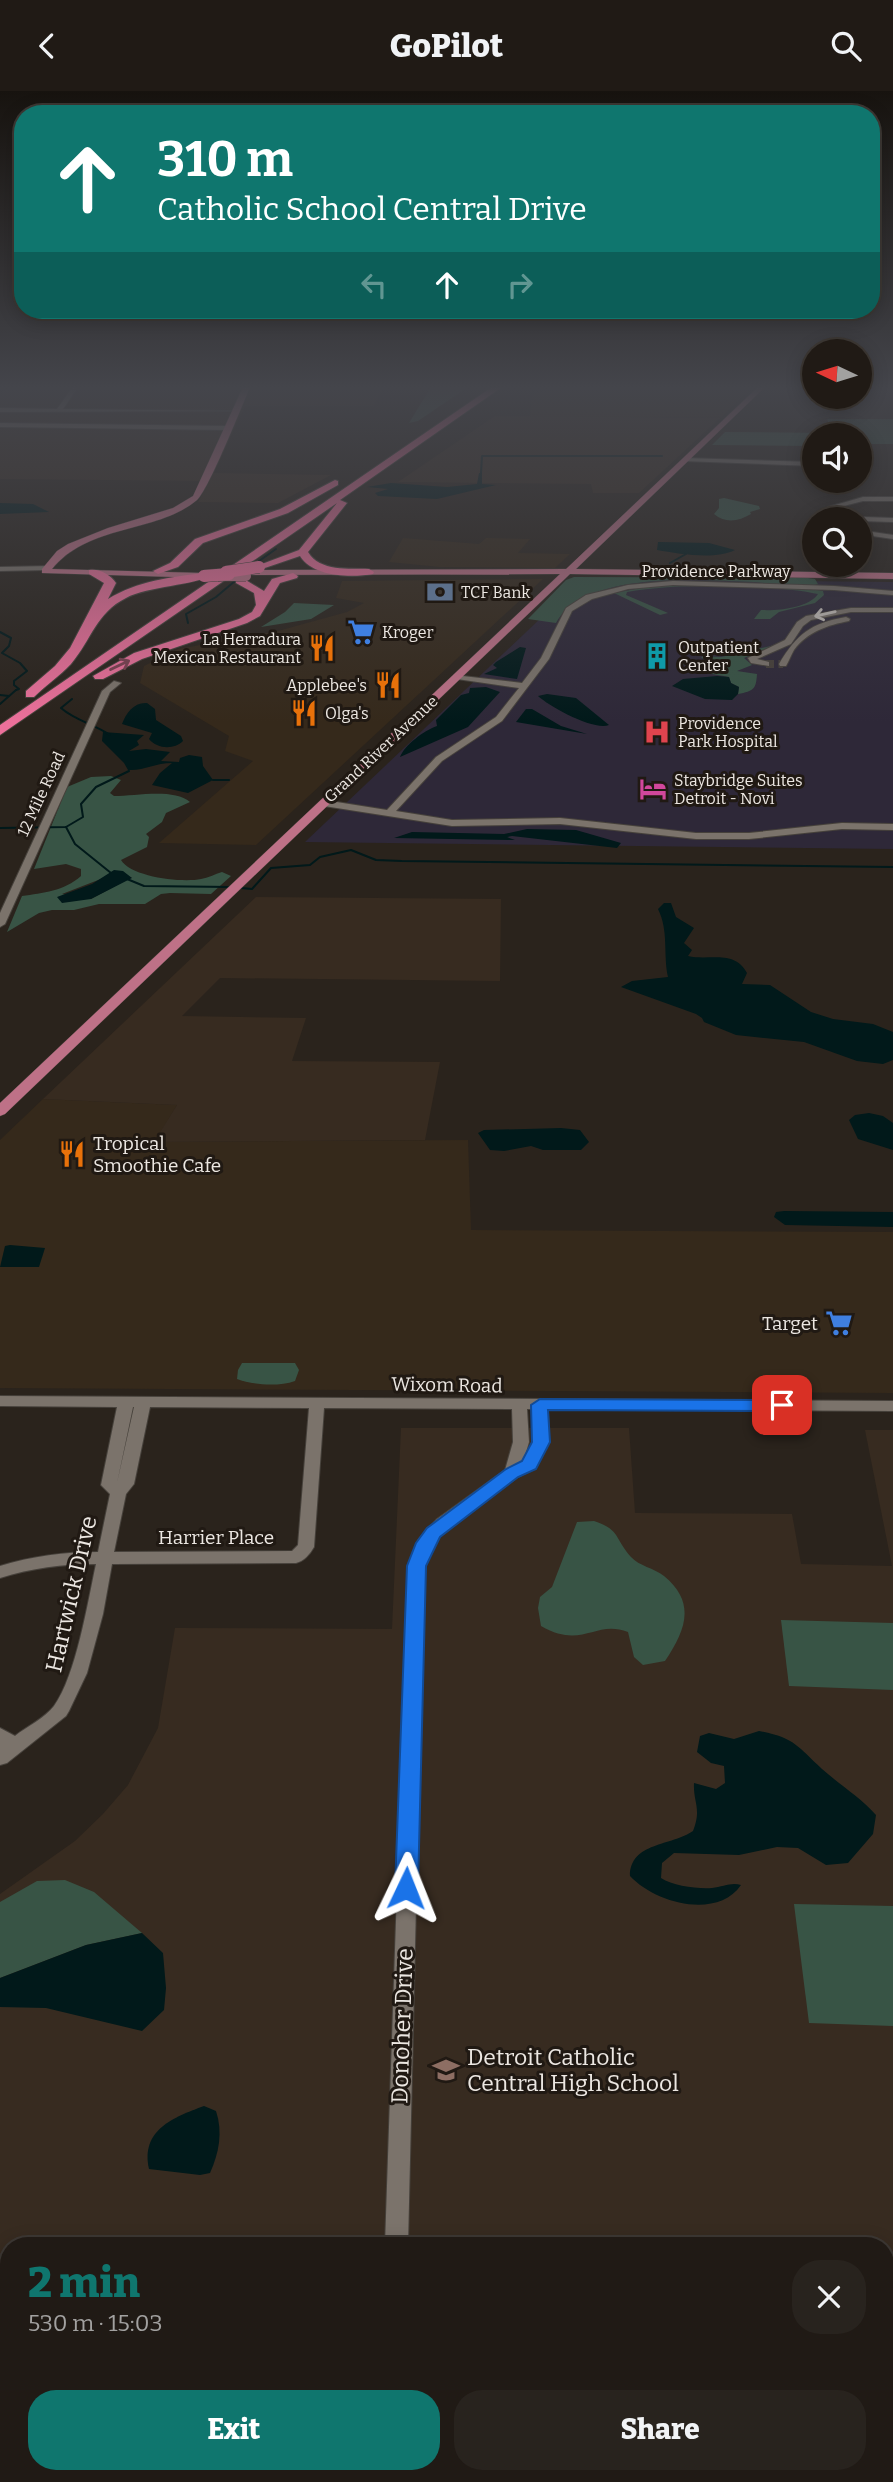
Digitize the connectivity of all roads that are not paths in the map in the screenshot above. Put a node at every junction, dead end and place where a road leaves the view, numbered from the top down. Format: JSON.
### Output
{"nodes":[{"id":1,"x":193,"y":499,"type":"edge"},
{"id":2,"x":306,"y":499,"type":"edge"},
{"id":3,"x":320,"y":499,"type":"edge"},
{"id":4,"x":334,"y":499,"type":"edge"},
{"id":5,"x":349,"y":499,"type":"edge"},
{"id":6,"x":645,"y":499,"type":"edge"},
{"id":7,"x":893,"y":499,"type":"edge"},
{"id":8,"x":834,"y":507,"type":"edge"},
{"id":9,"x":171,"y":509,"type":"junction"},
{"id":10,"x":127,"y":518,"type":"junction"},
{"id":11,"x":872,"y":520,"type":"edge"},
{"id":12,"x":893,"y":520,"type":"edge"},
{"id":13,"x":137,"y":523,"type":"junction"},
{"id":14,"x":872,"y":534,"type":"edge"},
{"id":15,"x":893,"y":537,"type":"edge"},
{"id":16,"x":191,"y":547,"type":"junction"},
{"id":17,"x":303,"y":552,"type":"junction"},
{"id":18,"x":0,"y":569,"type":"edge"},
{"id":19,"x":33,"y":569,"type":"junction"},
{"id":20,"x":46,"y":570,"type":"junction"},
{"id":21,"x":158,"y":571,"type":"junction"},
{"id":22,"x":93,"y":572,"type":"junction"},
{"id":23,"x":369,"y":572,"type":"junction"},
{"id":24,"x":446,"y":573,"type":"junction"},
{"id":25,"x":567,"y":573,"type":"junction"},
{"id":26,"x":220,"y":574,"type":"junction"},
{"id":27,"x":293,"y":576,"type":"junction"},
{"id":28,"x":893,"y":576,"type":"edge"},
{"id":29,"x":893,"y":593,"type":"edge"},
{"id":30,"x":262,"y":606,"type":"junction"},
{"id":31,"x":893,"y":610,"type":"edge"},
{"id":32,"x":893,"y":618,"type":"edge"},
{"id":33,"x":92,"y":619,"type":"junction"},
{"id":34,"x":766,"y":664,"type":"dead end"},
{"id":35,"x":783,"y":664,"type":"dead end"},
{"id":36,"x":457,"y":677,"type":"junction"},
{"id":37,"x":117,"y":683,"type":"dead end"},
{"id":38,"x":527,"y":685,"type":"junction"},
{"id":39,"x":30,"y":694,"type":"junction"},
{"id":40,"x":0,"y":714,"type":"edge"},
{"id":41,"x":0,"y":731,"type":"edge"},
{"id":42,"x":0,"y":740,"type":"edge"},
{"id":43,"x":324,"y":803,"type":"junction"},
{"id":44,"x":389,"y":813,"type":"junction"},
{"id":45,"x":893,"y":827,"type":"edge"},
{"id":46,"x":0,"y":924,"type":"edge"},
{"id":47,"x":0,"y":1111,"type":"edge"},
{"id":48,"x":0,"y":1401,"type":"edge"},
{"id":49,"x":126,"y":1402,"type":"junction"},
{"id":50,"x":143,"y":1402,"type":"junction"},
{"id":51,"x":317,"y":1403,"type":"junction"},
{"id":52,"x":519,"y":1405,"type":"junction"},
{"id":53,"x":540,"y":1405,"type":"junction"},
{"id":54,"x":893,"y":1406,"type":"edge"},
{"id":55,"x":521,"y":1442,"type":"junction"},
{"id":56,"x":541,"y":1442,"type":"junction"},
{"id":57,"x":114,"y":1452,"type":"junction"},
{"id":58,"x":132,"y":1452,"type":"junction"},
{"id":59,"x":512,"y":1473,"type":"junction"},
{"id":60,"x":118,"y":1492,"type":"junction"},
{"id":61,"x":105,"y":1559,"type":"junction"},
{"id":62,"x":0,"y":1572,"type":"edge"},
{"id":63,"x":5,"y":1746,"type":"edge"},
{"id":64,"x":397,"y":2237,"type":"edge"}],
"edges":[{"from":1,"to":9,"type":"main road"},
{"from":2,"to":16,"type":"highway"},
{"from":3,"to":39,"type":"highway"},
{"from":4,"to":41,"type":"highway"},
{"from":5,"to":17,"type":"highway"},
{"from":6,"to":25,"type":"main road","name":"Grand River Avenue"},
{"from":7,"to":8,"type":"street"},
{"from":9,"to":10,"type":"main road"},
{"from":9,"to":13,"type":"main road"},
{"from":10,"to":13,"type":"main road"},
{"from":10,"to":19,"type":"main road"},
{"from":11,"to":12,"type":"street"},
{"from":13,"to":20,"type":"main road"},
{"from":14,"to":15,"type":"street"},
{"from":16,"to":21,"type":"highway"},
{"from":16,"to":26,"type":"highway"},
{"from":17,"to":23,"type":"highway"},
{"from":17,"to":26,"type":"highway"},
{"from":18,"to":19,"type":"street"},
{"from":19,"to":20,"type":"street"},
{"from":20,"to":21,"type":"main road"},
{"from":20,"to":22,"type":"main road"},
{"from":21,"to":26,"type":"main road"},
{"from":22,"to":26,"type":"main road"},
{"from":22,"to":33,"type":"highway"},
{"from":23,"to":24,"type":"main road"},
{"from":23,"to":26,"type":"main road"},
{"from":24,"to":25,"type":"main road"},
{"from":24,"to":27,"type":"main road"},
{"from":25,"to":28,"type":"main road"},
{"from":25,"to":36,"type":"main road","name":"Grand River Avenue"},
{"from":26,"to":27,"type":"main road"},
{"from":26,"to":30,"type":"highway"},
{"from":26,"to":33,"type":"highway"},
{"from":27,"to":30,"type":"highway"},
{"from":29,"to":38,"type":"street","name":"Providence Parkway"},
{"from":42,"to":30,"type":"highway","one_way":true},
{"from":31,"to":34,"type":"street","one_way":true},
{"from":32,"to":35,"type":"street"},
{"from":33,"to":39,"type":"highway"},
{"from":36,"to":38,"type":"street"},
{"from":36,"to":43,"type":"main road","name":"Grand River Avenue"},
{"from":37,"to":46,"type":"street","name":"12 Mile Road"},
{"from":38,"to":44,"type":"street","name":"Providence Parkway"},
{"from":39,"to":40,"type":"highway"},
{"from":43,"to":44,"type":"street"},
{"from":43,"to":47,"type":"main road","name":"Grand River Avenue"},
{"from":44,"to":45,"type":"street"},
{"from":48,"to":49,"type":"street","name":"Wixom Road"},
{"from":49,"to":50,"type":"street","name":"Wixom Road"},
{"from":49,"to":57,"type":"street","name":"Hartwick Drive"},
{"from":50,"to":51,"type":"street","name":"Wixom Road"},
{"from":50,"to":58,"type":"street","name":"Hartwick Drive"},
{"from":51,"to":52,"type":"street","name":"Wixom Road"},
{"from":51,"to":61,"type":"street","name":"Harrier Place"},
{"from":52,"to":53,"type":"street","name":"Wixom Road"},
{"from":52,"to":55,"type":"street"},
{"from":53,"to":54,"type":"street","name":"Wixom Road"},
{"from":53,"to":56,"type":"street"},
{"from":55,"to":56,"type":"street"},
{"from":55,"to":59,"type":"street"},
{"from":56,"to":59,"type":"street","name":"Donoher Drive"},
{"from":57,"to":58,"type":"street"},
{"from":57,"to":60,"type":"street","name":"Hartwick Drive"},
{"from":58,"to":60,"type":"street","name":"Hartwick Drive"},
{"from":59,"to":64,"type":"street","name":"Donoher Drive"},
{"from":60,"to":61,"type":"street","name":"Hartwick Drive"},
{"from":61,"to":62,"type":"street","name":"Harrier Place"},
{"from":61,"to":63,"type":"street","name":"Hartwick Drive"}]}
